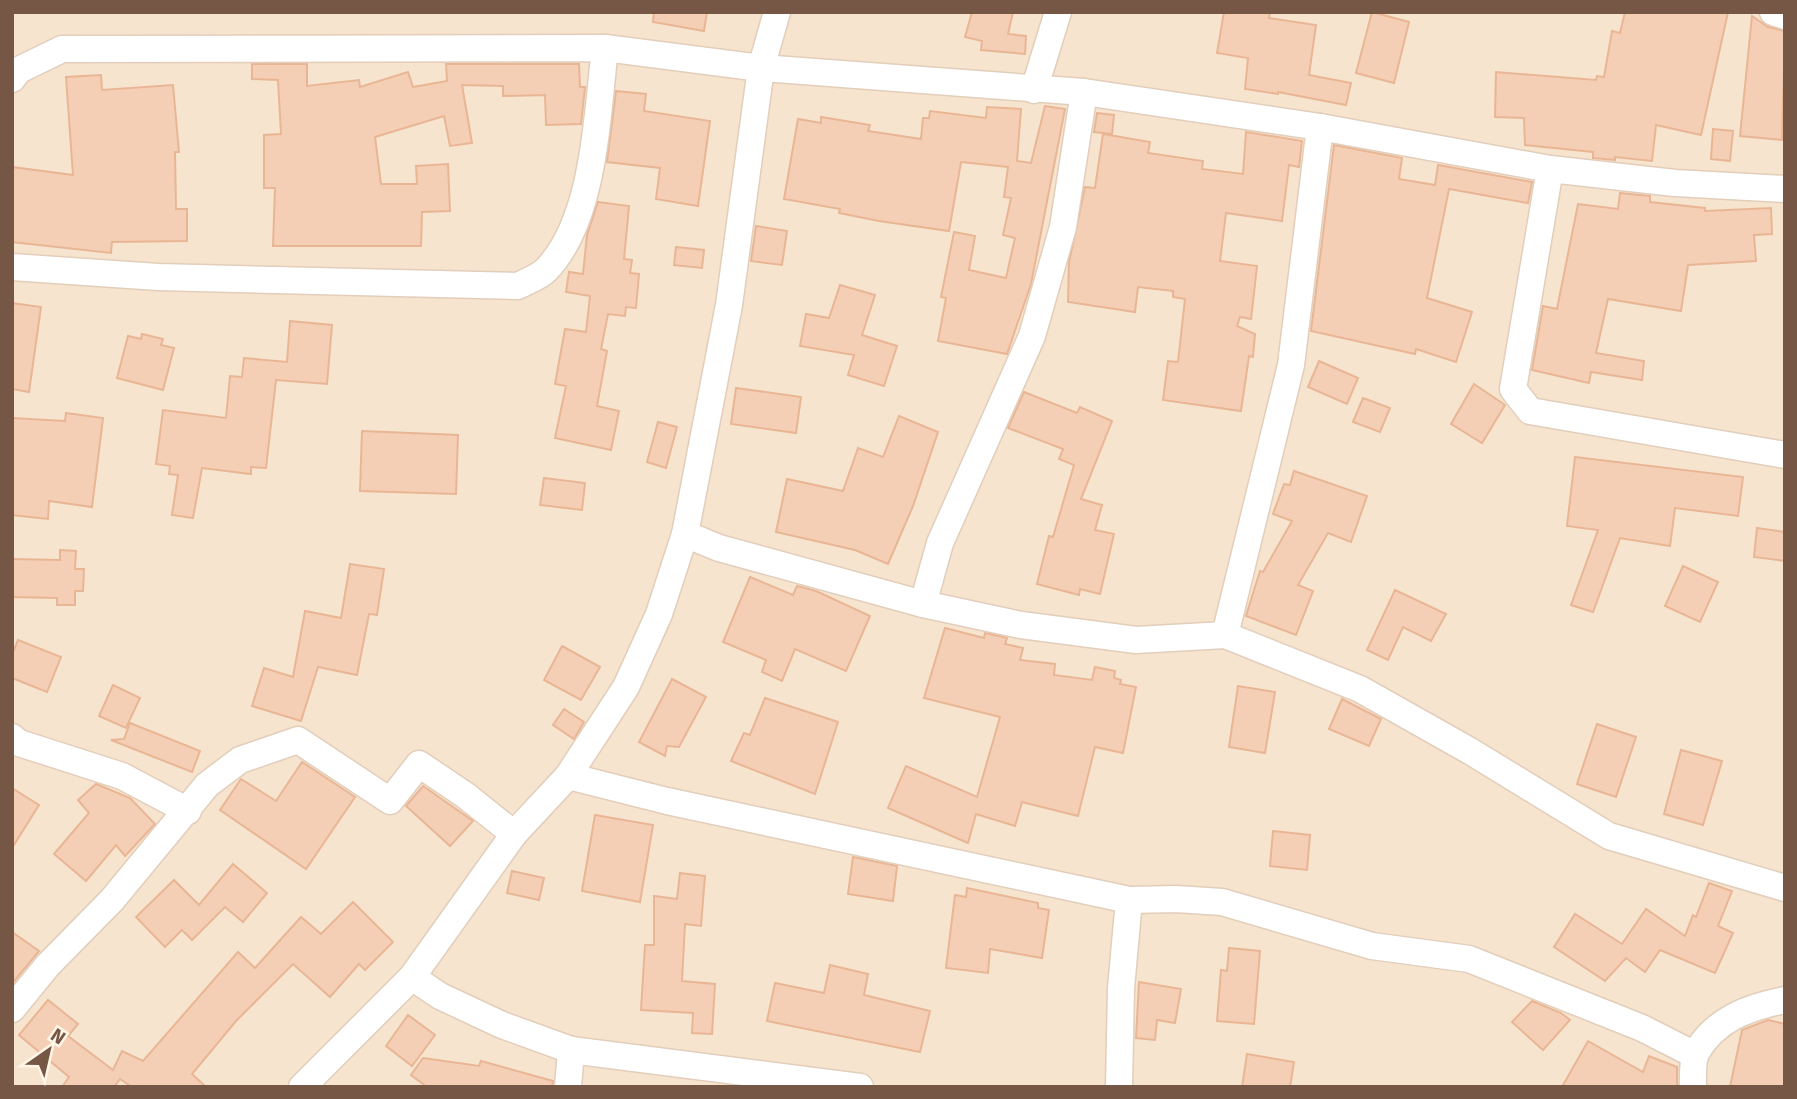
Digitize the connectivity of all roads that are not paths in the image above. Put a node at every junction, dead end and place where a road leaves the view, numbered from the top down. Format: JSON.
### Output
{"nodes":[{"id":1,"x":777,"y":12,"type":"edge"},
{"id":2,"x":1058,"y":12,"type":"edge"},
{"id":3,"x":1773,"y":12,"type":"edge"},
{"id":4,"x":1785,"y":16,"type":"edge"},
{"id":5,"x":605,"y":48,"type":"junction"},
{"id":6,"x":761,"y":68,"type":"junction"},
{"id":7,"x":12,"y":79,"type":"edge"},
{"id":8,"x":1034,"y":90,"type":"junction"},
{"id":9,"x":1084,"y":92,"type":"junction"},
{"id":10,"x":1320,"y":127,"type":"junction"},
{"id":11,"x":1550,"y":169,"type":"junction"},
{"id":12,"x":1785,"y":190,"type":"edge"},
{"id":13,"x":12,"y":267,"type":"edge"},
{"id":14,"x":1785,"y":455,"type":"edge"},
{"id":15,"x":685,"y":534,"type":"junction"},
{"id":16,"x":923,"y":604,"type":"junction"},
{"id":17,"x":1225,"y":635,"type":"junction"},
{"id":18,"x":15,"y":740,"type":"edge"},
{"id":19,"x":568,"y":776,"type":"junction"},
{"id":20,"x":188,"y":811,"type":"junction"},
{"id":21,"x":514,"y":834,"type":"junction"},
{"id":22,"x":1785,"y":888,"type":"edge"},
{"id":23,"x":1129,"y":900,"type":"junction"},
{"id":24,"x":412,"y":977,"type":"junction"},
{"id":25,"x":1785,"y":1000,"type":"edge"},
{"id":26,"x":12,"y":1009,"type":"edge"},
{"id":27,"x":571,"y":1050,"type":"junction"},
{"id":28,"x":1695,"y":1055,"type":"junction"},
{"id":29,"x":302,"y":1087,"type":"edge"},
{"id":30,"x":568,"y":1087,"type":"edge"},
{"id":31,"x":860,"y":1087,"type":"edge"},
{"id":32,"x":1119,"y":1087,"type":"edge"},
{"id":33,"x":1693,"y":1087,"type":"edge"}],
"edges":[{"from":1,"to":6,"type":"street"},
{"from":2,"to":8,"type":"street"},
{"from":3,"to":4,"type":"street"},
{"from":5,"to":6,"type":"street"},
{"from":5,"to":7,"type":"street"},
{"from":5,"to":13,"type":"street"},
{"from":6,"to":8,"type":"street"},
{"from":6,"to":15,"type":"street"},
{"from":8,"to":9,"type":"street"},
{"from":9,"to":10,"type":"street"},
{"from":9,"to":16,"type":"street"},
{"from":10,"to":11,"type":"street"},
{"from":10,"to":17,"type":"street"},
{"from":11,"to":12,"type":"street"},
{"from":11,"to":14,"type":"street"},
{"from":15,"to":16,"type":"street"},
{"from":15,"to":19,"type":"street"},
{"from":16,"to":17,"type":"street"},
{"from":17,"to":22,"type":"street"},
{"from":18,"to":20,"type":"street"},
{"from":19,"to":21,"type":"street"},
{"from":19,"to":23,"type":"street"},
{"from":20,"to":21,"type":"street"},
{"from":20,"to":26,"type":"street"},
{"from":21,"to":24,"type":"street"},
{"from":23,"to":28,"type":"street"},
{"from":23,"to":32,"type":"street"},
{"from":24,"to":27,"type":"street"},
{"from":24,"to":29,"type":"street"},
{"from":25,"to":28,"type":"street"},
{"from":27,"to":30,"type":"street"},
{"from":27,"to":31,"type":"street"},
{"from":28,"to":33,"type":"street"}]}
